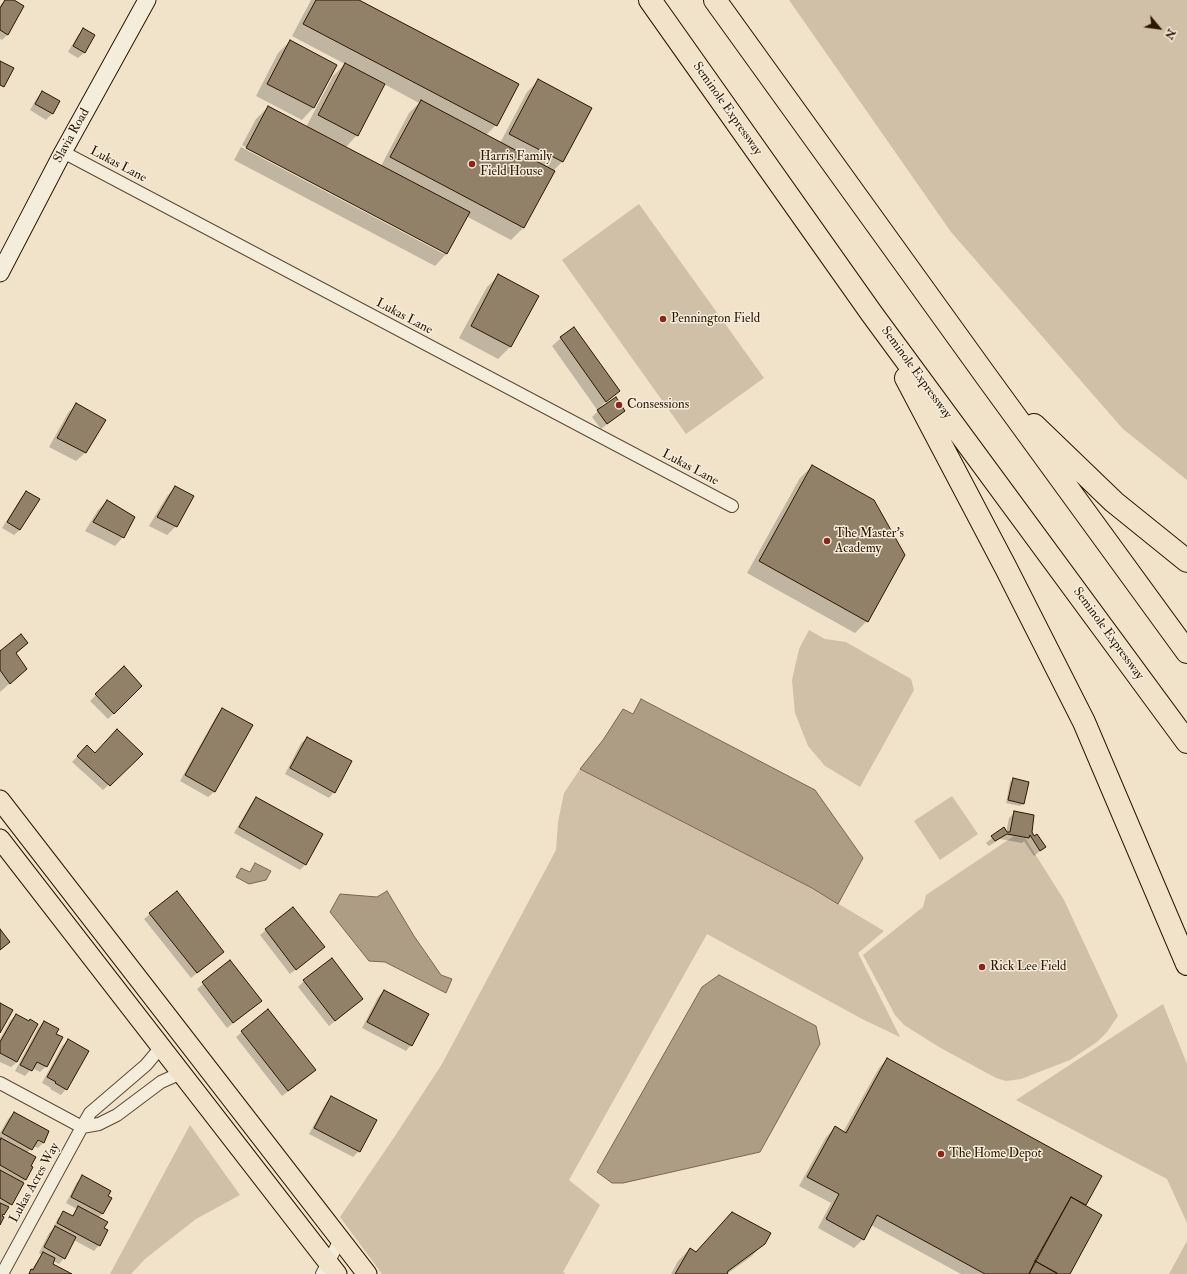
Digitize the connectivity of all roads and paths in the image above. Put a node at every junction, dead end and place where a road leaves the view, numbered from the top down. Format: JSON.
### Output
{"nodes":[{"id":1,"x":147,"y":0,"type":"edge"},
{"id":2,"x":650,"y":0,"type":"edge"},
{"id":3,"x":715,"y":0,"type":"edge"},
{"id":4,"x":63,"y":152,"type":"junction"},
{"id":5,"x":0,"y":273,"type":"edge"},
{"id":6,"x":872,"y":314,"type":"junction"},
{"id":7,"x":986,"y":376,"type":"junction"},
{"id":8,"x":732,"y":506,"type":"dead end"},
{"id":9,"x":1187,"y":561,"type":"edge"},
{"id":10,"x":1187,"y":652,"type":"edge"},
{"id":11,"x":1187,"y":742,"type":"edge"},
{"id":12,"x":0,"y":800,"type":"edge"},
{"id":13,"x":0,"y":839,"type":"edge"},
{"id":14,"x":45,"y":897,"type":"junction"},
{"id":15,"x":98,"y":927,"type":"junction"},
{"id":16,"x":1187,"y":964,"type":"edge"},
{"id":17,"x":161,"y":1047,"type":"junction"},
{"id":18,"x":181,"y":1073,"type":"junction"},
{"id":19,"x":0,"y":1083,"type":"edge"},
{"id":20,"x":110,"y":1096,"type":"junction"},
{"id":21,"x":122,"y":1111,"type":"junction"},
{"id":22,"x":82,"y":1127,"type":"junction"},
{"id":23,"x":340,"y":1240,"type":"junction"},
{"id":24,"x":329,"y":1270,"type":"edge"},
{"id":25,"x":2,"y":1274,"type":"edge"},
{"id":26,"x":367,"y":1274,"type":"edge"}],
"edges":[{"from":1,"to":4,"type":"street","name":"Slavia Road"},
{"from":2,"to":6,"type":"highway","name":"Seminole Expressway"},
{"from":3,"to":7,"type":"highway"},
{"from":4,"to":5,"type":"street","name":"Slavia Road"},
{"from":4,"to":8,"type":"street","name":"Lukas Lane"},
{"from":6,"to":11,"type":"highway","name":"Seminole Expressway"},
{"from":6,"to":16,"type":"highway"},
{"from":7,"to":9,"type":"highway"},
{"from":7,"to":10,"type":"highway"},
{"from":12,"to":15,"type":"main road"},
{"from":13,"to":14,"type":"main road"},
{"from":14,"to":15,"type":"main road"},
{"from":14,"to":17,"type":"main road"},
{"from":15,"to":23,"type":"main road"},
{"from":17,"to":18,"type":"main road"},
{"from":17,"to":20,"type":"street","name":"Lukas Acres Way"},
{"from":18,"to":21,"type":"street"},
{"from":18,"to":24,"type":"main road"},
{"from":19,"to":22,"type":"street"},
{"from":20,"to":21,"type":"street"},
{"from":20,"to":22,"type":"street","name":"Lukas Acres Way"},
{"from":21,"to":22,"type":"street"},
{"from":22,"to":25,"type":"street","name":"Lukas Acres Way"},
{"from":23,"to":24,"type":"street"},
{"from":23,"to":26,"type":"main road"}]}
